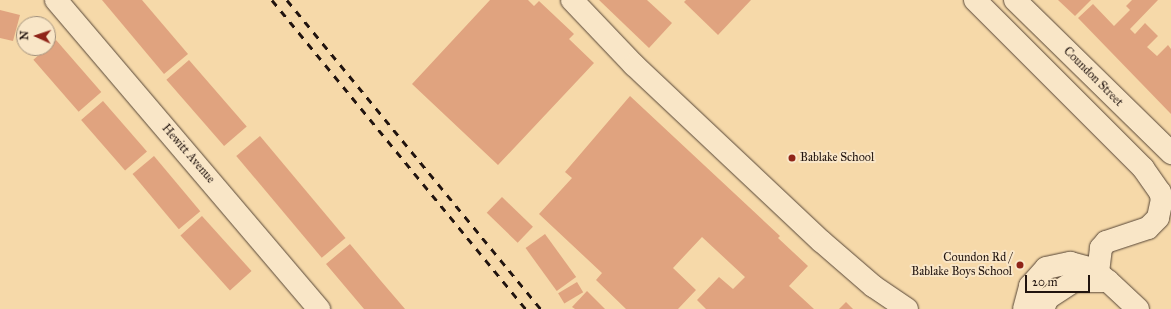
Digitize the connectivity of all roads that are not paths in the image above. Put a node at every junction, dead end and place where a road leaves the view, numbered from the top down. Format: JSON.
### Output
{"nodes":[{"id":1,"x":56,"y":0,"type":"edge"},
{"id":2,"x":572,"y":0,"type":"edge"},
{"id":3,"x":974,"y":0,"type":"edge"},
{"id":4,"x":1015,"y":0,"type":"edge"},
{"id":5,"x":1171,"y":153,"type":"edge"},
{"id":6,"x":1103,"y":276,"type":"junction"},
{"id":7,"x":320,"y":309,"type":"edge"},
{"id":8,"x":907,"y":309,"type":"edge"},
{"id":9,"x":1024,"y":309,"type":"edge"},
{"id":10,"x":1043,"y":309,"type":"edge"},
{"id":11,"x":1138,"y":309,"type":"edge"}],
"edges":[{"from":1,"to":7,"type":"street","name":"Hewitt Avenue"},
{"from":2,"to":8,"type":"street"},
{"from":3,"to":6,"type":"street"},
{"from":4,"to":5,"type":"street","name":"Coundon Street"},
{"from":6,"to":9,"type":"street"},
{"from":6,"to":10,"type":"street"},
{"from":6,"to":11,"type":"street"}]}
